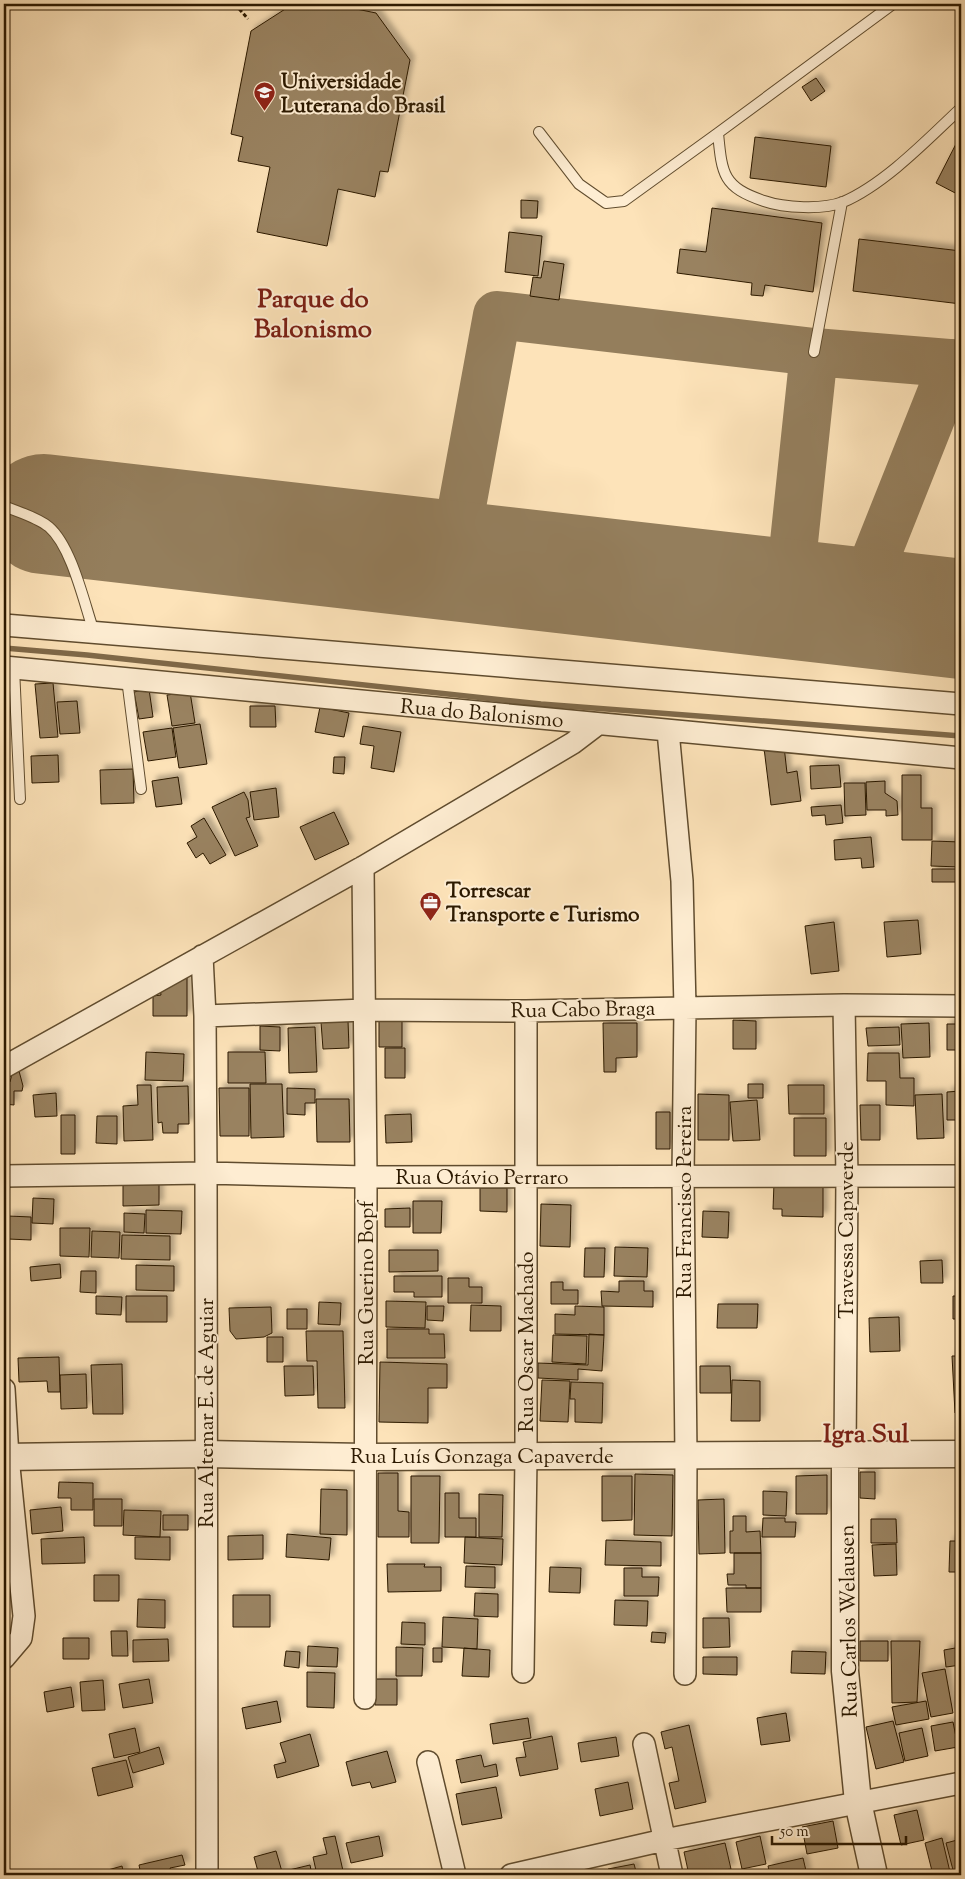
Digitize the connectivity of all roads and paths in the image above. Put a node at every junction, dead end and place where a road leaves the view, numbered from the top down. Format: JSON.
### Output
{"nodes":[{"id":1,"x":234,"y":4,"type":"edge"},
{"id":2,"x":893,"y":4,"type":"edge"},
{"id":3,"x":248,"y":19,"type":"dead end"},
{"id":4,"x":961,"y":108,"type":"edge"},
{"id":5,"x":539,"y":132,"type":"dead end"},
{"id":6,"x":718,"y":133,"type":"junction"},
{"id":7,"x":842,"y":202,"type":"junction"},
{"id":8,"x":814,"y":352,"type":"dead end"},
{"id":9,"x":4,"y":506,"type":"edge"},
{"id":10,"x":4,"y":625,"type":"edge"},
{"id":11,"x":94,"y":632,"type":"junction"},
{"id":12,"x":9,"y":667,"type":"edge"},
{"id":13,"x":127,"y":680,"type":"junction"},
{"id":14,"x":961,"y":704,"type":"edge"},
{"id":15,"x":598,"y":724,"type":"junction"},
{"id":16,"x":668,"y":731,"type":"junction"},
{"id":17,"x":961,"y":758,"type":"edge"},
{"id":18,"x":141,"y":789,"type":"dead end"},
{"id":19,"x":20,"y":799,"type":"dead end"},
{"id":20,"x":363,"y":867,"type":"junction"},
{"id":21,"x":202,"y":956,"type":"junction"},
{"id":22,"x":844,"y":1005,"type":"junction"},
{"id":23,"x":961,"y":1006,"type":"edge"},
{"id":24,"x":685,"y":1008,"type":"junction"},
{"id":25,"x":365,"y":1010,"type":"junction"},
{"id":26,"x":526,"y":1011,"type":"junction"},
{"id":27,"x":204,"y":1016,"type":"junction"},
{"id":28,"x":4,"y":1067,"type":"edge"},
{"id":29,"x":206,"y":1173,"type":"junction"},
{"id":30,"x":4,"y":1176,"type":"edge"},
{"id":31,"x":683,"y":1176,"type":"junction"},
{"id":32,"x":846,"y":1176,"type":"junction"},
{"id":33,"x":961,"y":1176,"type":"edge"},
{"id":34,"x":366,"y":1177,"type":"junction"},
{"id":35,"x":526,"y":1177,"type":"junction"},
{"id":36,"x":4,"y":1389,"type":"edge"},
{"id":37,"x":206,"y":1454,"type":"junction"},
{"id":38,"x":961,"y":1454,"type":"edge"},
{"id":39,"x":845,"y":1455,"type":"junction"},
{"id":40,"x":526,"y":1456,"type":"junction"},
{"id":41,"x":686,"y":1456,"type":"junction"},
{"id":42,"x":6,"y":1457,"type":"edge"},
{"id":43,"x":365,"y":1457,"type":"junction"},
{"id":44,"x":4,"y":1658,"type":"edge"},
{"id":45,"x":523,"y":1672,"type":"dead end"},
{"id":46,"x":685,"y":1674,"type":"dead end"},
{"id":47,"x":365,"y":1698,"type":"dead end"},
{"id":48,"x":644,"y":1744,"type":"dead end"},
{"id":49,"x":428,"y":1762,"type":"dead end"},
{"id":50,"x":961,"y":1783,"type":"edge"},
{"id":51,"x":858,"y":1802,"type":"junction"},
{"id":52,"x":664,"y":1840,"type":"junction"},
{"id":53,"x":207,"y":1870,"type":"dead end"},
{"id":54,"x":455,"y":1875,"type":"edge"},
{"id":55,"x":511,"y":1875,"type":"edge"},
{"id":56,"x":672,"y":1875,"type":"edge"},
{"id":57,"x":874,"y":1875,"type":"edge"}],
"edges":[{"from":1,"to":3,"type":"path"},
{"from":2,"to":6,"type":"lane"},
{"from":4,"to":7,"type":"lane"},
{"from":5,"to":6,"type":"lane"},
{"from":6,"to":7,"type":"lane"},
{"from":7,"to":8,"type":"lane"},
{"from":9,"to":11,"type":"lane"},
{"from":10,"to":11,"type":"street"},
{"from":11,"to":14,"type":"street"},
{"from":12,"to":13,"type":"street","name":"Rua do Balonismo"},
{"from":12,"to":19,"type":"lane"},
{"from":13,"to":15,"type":"street","name":"Rua do Balonismo"},
{"from":13,"to":18,"type":"lane"},
{"from":15,"to":16,"type":"street","name":"Rua do Balonismo"},
{"from":15,"to":20,"type":"street"},
{"from":16,"to":17,"type":"street","name":"Rua do Balonismo"},
{"from":16,"to":24,"type":"street","name":"Rua Francisco Pereira"},
{"from":20,"to":21,"type":"street"},
{"from":20,"to":25,"type":"street","name":"Rua Guerino Bopf"},
{"from":21,"to":27,"type":"street","name":"Rua Altemar E. de Aguiar"},
{"from":21,"to":28,"type":"street"},
{"from":22,"to":23,"type":"street","name":"Rua Cabo Braga"},
{"from":22,"to":24,"type":"street","name":"Rua Cabo Braga"},
{"from":22,"to":32,"type":"street","name":"Travessa Capaverde"},
{"from":24,"to":26,"type":"street","name":"Rua Cabo Braga"},
{"from":24,"to":31,"type":"street","name":"Rua Francisco Pereira"},
{"from":25,"to":26,"type":"street","name":"Rua Cabo Braga"},
{"from":25,"to":27,"type":"street","name":"Rua Cabo Braga"},
{"from":25,"to":34,"type":"street","name":"Rua Guerino Bopf"},
{"from":26,"to":35,"type":"street","name":"Rua Oscar Machado"},
{"from":27,"to":29,"type":"street","name":"Rua Altemar E. de Aguiar"},
{"from":29,"to":30,"type":"street","name":"Rua Otávio Perraro"},
{"from":29,"to":34,"type":"street","name":"Rua Otávio Perraro"},
{"from":29,"to":37,"type":"street","name":"Rua Altemar E. de Aguiar"},
{"from":31,"to":32,"type":"street","name":"Rua Otávio Perraro"},
{"from":31,"to":35,"type":"street","name":"Rua Otávio Perraro"},
{"from":31,"to":41,"type":"street","name":"Rua Francisco Pereira"},
{"from":32,"to":33,"type":"street","name":"Rua Otávio Perraro"},
{"from":32,"to":39,"type":"street","name":"Travessa Capaverde"},
{"from":34,"to":35,"type":"street","name":"Rua Otávio Perraro"},
{"from":34,"to":43,"type":"street","name":"Rua Guerino Bopf"},
{"from":35,"to":40,"type":"street","name":"Rua Oscar Machado"},
{"from":36,"to":42,"type":"street"},
{"from":37,"to":42,"type":"street","name":"Rua Luís Gonzaga Capaverde"},
{"from":37,"to":43,"type":"street","name":"Rua Luís Gonzaga Capaverde"},
{"from":37,"to":53,"type":"street","name":"Rua Altemar E. de Aguiar"},
{"from":38,"to":39,"type":"street","name":"Rua Luís Gonzaga Capaverde"},
{"from":39,"to":41,"type":"street","name":"Rua Luís Gonzaga Capaverde"},
{"from":39,"to":51,"type":"street","name":"Rua Carlos Welausen"},
{"from":40,"to":41,"type":"street","name":"Rua Luís Gonzaga Capaverde"},
{"from":40,"to":43,"type":"street","name":"Rua Luís Gonzaga Capaverde"},
{"from":40,"to":45,"type":"street","name":"Rua Oscar Machado"},
{"from":41,"to":46,"type":"street","name":"Rua Francisco Pereira"},
{"from":42,"to":44,"type":"street"},
{"from":43,"to":47,"type":"street","name":"Rua Guerino Bopf"},
{"from":48,"to":52,"type":"street"},
{"from":49,"to":54,"type":"street"},
{"from":50,"to":51,"type":"street"},
{"from":51,"to":52,"type":"street"},
{"from":51,"to":57,"type":"street","name":"Rua Carlos Welausen"},
{"from":52,"to":55,"type":"street"},
{"from":52,"to":56,"type":"street"}]}
